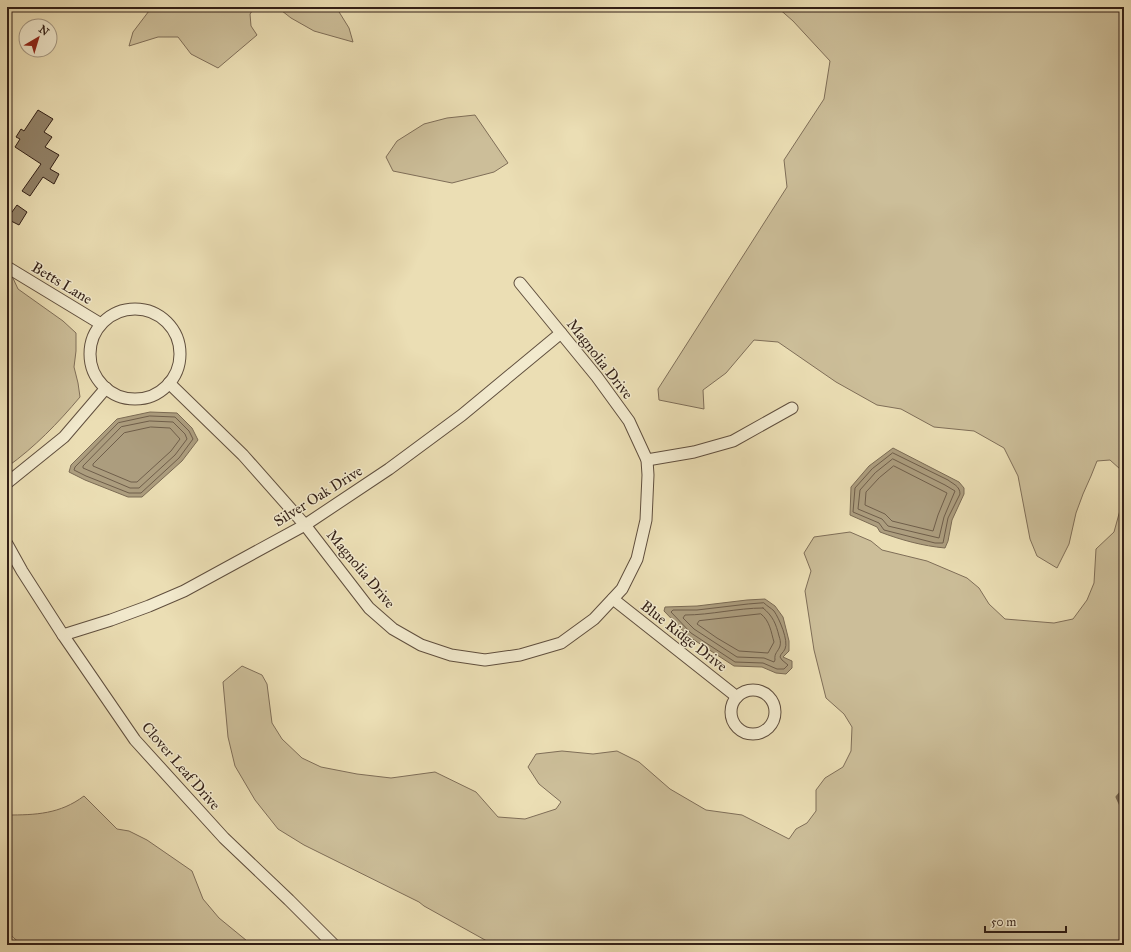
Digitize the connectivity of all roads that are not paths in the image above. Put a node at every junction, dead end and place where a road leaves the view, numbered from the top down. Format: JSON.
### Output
{"nodes":[{"id":1,"x":7,"y":268,"type":"edge"},
{"id":2,"x":520,"y":283,"type":"dead end"},
{"id":3,"x":101,"y":324,"type":"junction"},
{"id":4,"x":561,"y":333,"type":"junction"},
{"id":5,"x":170,"y":382,"type":"junction"},
{"id":6,"x":106,"y":388,"type":"junction"},
{"id":7,"x":792,"y":408,"type":"dead end"},
{"id":8,"x":647,"y":460,"type":"junction"},
{"id":9,"x":7,"y":483,"type":"edge"},
{"id":10,"x":305,"y":525,"type":"junction"},
{"id":11,"x":7,"y":544,"type":"edge"},
{"id":12,"x":613,"y":599,"type":"junction"},
{"id":13,"x":63,"y":635,"type":"junction"},
{"id":14,"x":737,"y":697,"type":"dead end"},
{"id":15,"x":334,"y":945,"type":"edge"}],
"edges":[{"from":1,"to":3,"type":"street","name":"Betts Lane"},
{"from":2,"to":4,"type":"street","name":"Magnolia Drive"},
{"from":3,"to":5,"type":"street","name":"Betts Lane"},
{"from":3,"to":6,"type":"street","name":"Betts Lane"},
{"from":4,"to":8,"type":"street","name":"Magnolia Drive"},
{"from":4,"to":10,"type":"street","name":"Silver Oak Drive"},
{"from":5,"to":6,"type":"street","name":"Betts Lane"},
{"from":5,"to":10,"type":"street","name":"Magnolia Drive"},
{"from":6,"to":9,"type":"street"},
{"from":7,"to":8,"type":"street"},
{"from":8,"to":12,"type":"street","name":"Magnolia Drive"},
{"from":10,"to":12,"type":"street","name":"Magnolia Drive"},
{"from":10,"to":13,"type":"street","name":"Silver Oak Drive"},
{"from":11,"to":13,"type":"street","name":"Clover Leaf Drive"},
{"from":12,"to":14,"type":"street","name":"Blue Ridge Drive"},
{"from":13,"to":15,"type":"street","name":"Clover Leaf Drive"}]}
